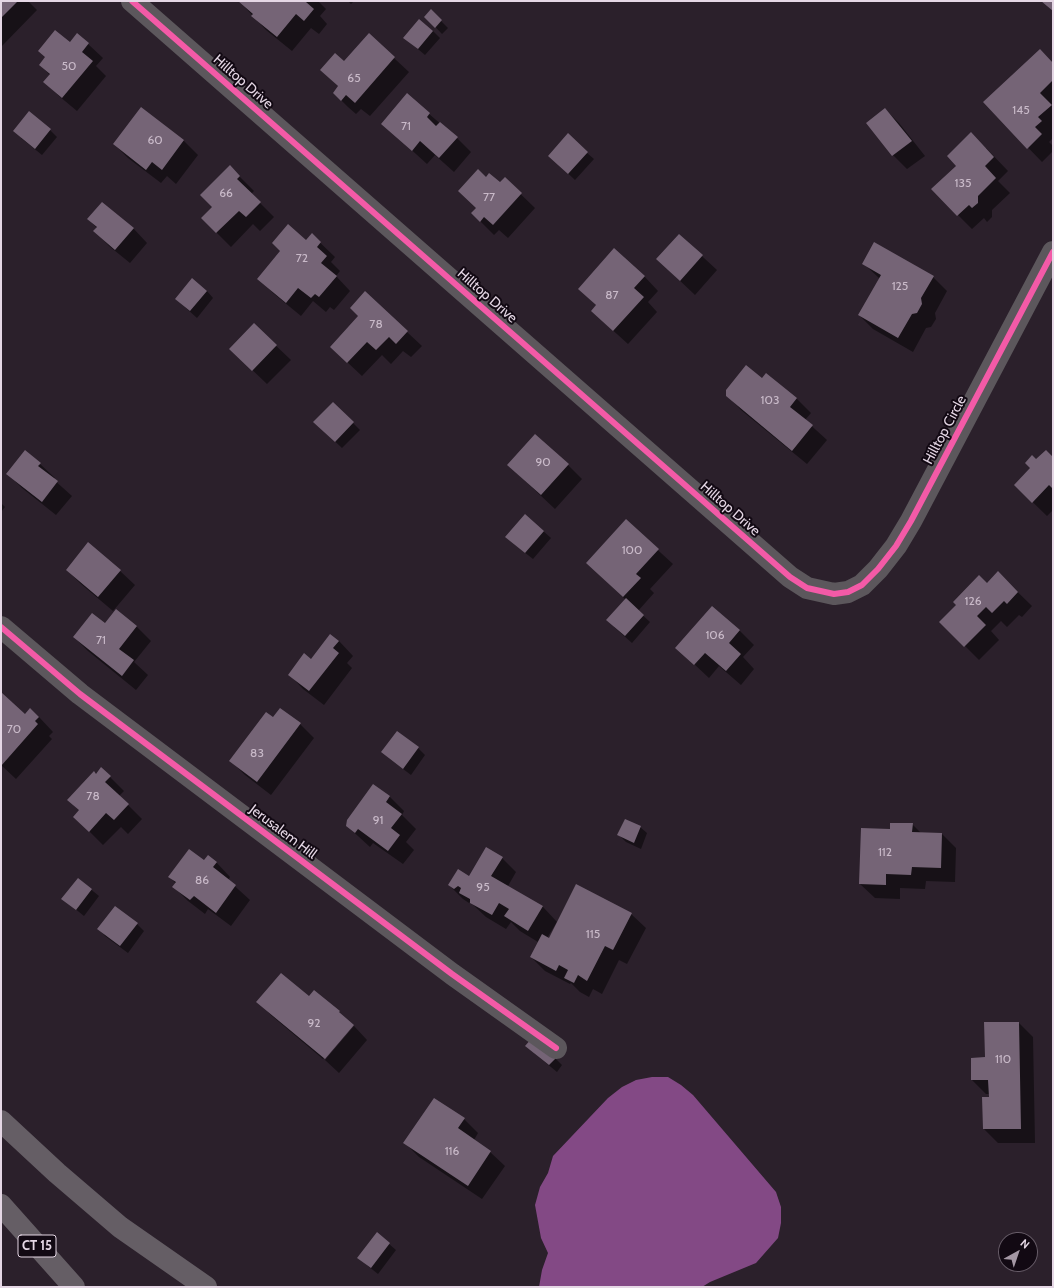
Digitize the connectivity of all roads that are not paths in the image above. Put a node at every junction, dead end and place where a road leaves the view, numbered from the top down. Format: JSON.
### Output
{"nodes":[{"id":1,"x":132,"y":1,"type":"edge"},
{"id":2,"x":1053,"y":252,"type":"edge"},
{"id":3,"x":834,"y":594,"type":"joint"},
{"id":4,"x":1,"y":627,"type":"edge"},
{"id":5,"x":556,"y":1048,"type":"dead end"},
{"id":6,"x":1,"y":1121,"type":"edge"},
{"id":7,"x":1,"y":1206,"type":"edge"},
{"id":8,"x":74,"y":1287,"type":"edge"},
{"id":9,"x":206,"y":1287,"type":"edge"}],
"edges":[{"from":1,"to":3,"type":"street","name":"Hilltop Drive"},
{"from":2,"to":3,"type":"street","name":"Hilltop Circle"},
{"from":4,"to":5,"type":"street","name":"Jerusalem Hill"},
{"from":6,"to":9,"type":"highway"},
{"from":7,"to":8,"type":"highway","number":"CT 15"}]}
